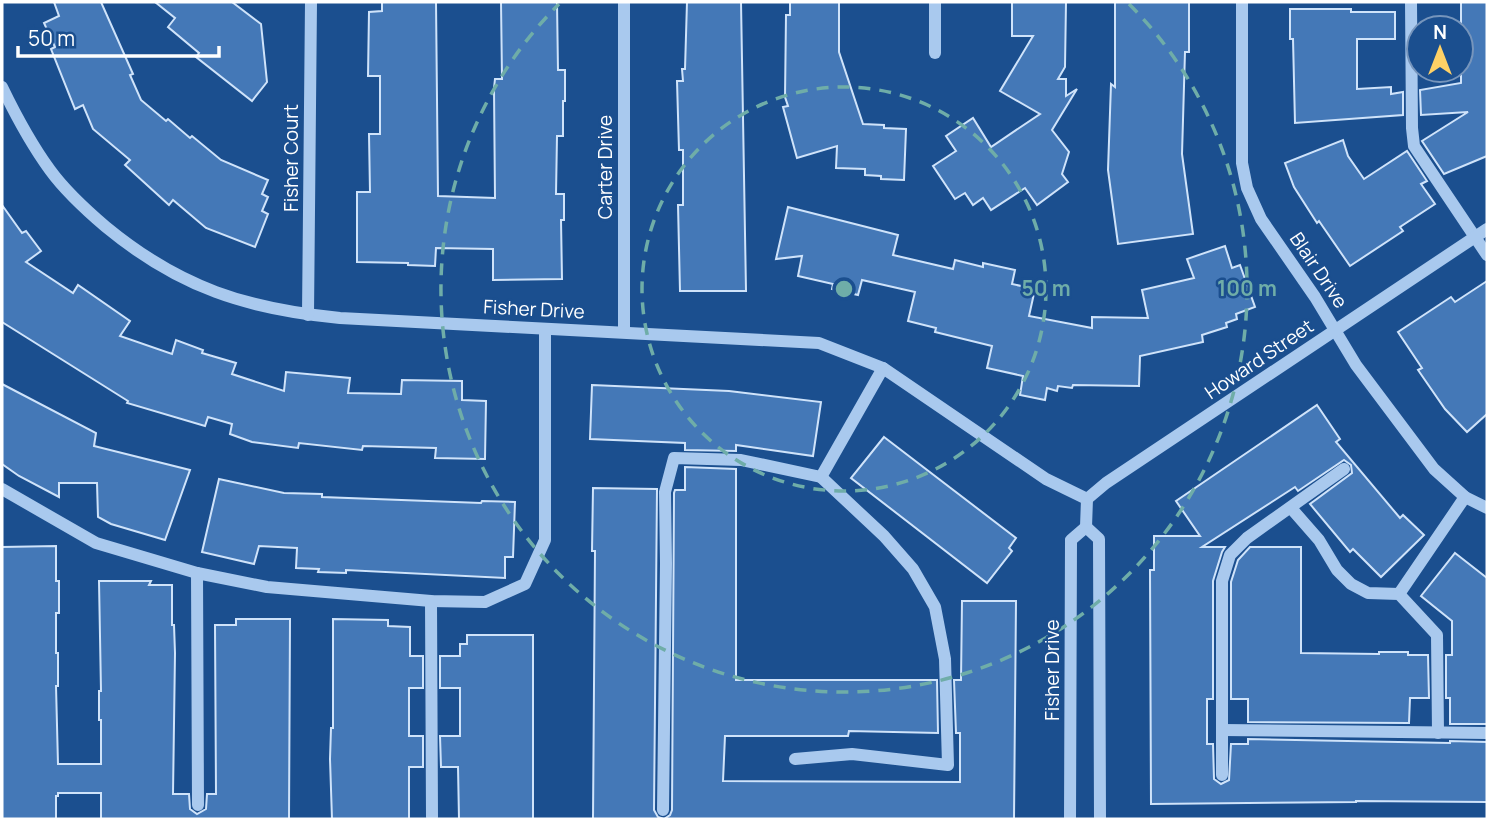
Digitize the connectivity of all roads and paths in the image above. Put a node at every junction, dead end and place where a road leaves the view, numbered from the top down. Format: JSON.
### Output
{"nodes":[{"id":1,"x":311,"y":2,"type":"edge"},
{"id":2,"x":624,"y":2,"type":"edge"},
{"id":3,"x":935,"y":2,"type":"edge"},
{"id":4,"x":1242,"y":2,"type":"edge"},
{"id":5,"x":1411,"y":2,"type":"edge"},
{"id":6,"x":935,"y":53,"type":"dead end"},
{"id":7,"x":2,"y":87,"type":"edge"},
{"id":8,"x":1487,"y":229,"type":"edge"},
{"id":9,"x":1476,"y":237,"type":"junction"},
{"id":10,"x":1487,"y":255,"type":"edge"},
{"id":11,"x":308,"y":315,"type":"junction"},
{"id":12,"x":545,"y":330,"type":"junction"},
{"id":13,"x":1336,"y":331,"type":"junction"},
{"id":14,"x":624,"y":332,"type":"junction"},
{"id":15,"x":883,"y":368,"type":"junction"},
{"id":16,"x":1344,"y":469,"type":"dead end"},
{"id":17,"x":821,"y":477,"type":"junction"},
{"id":18,"x":2,"y":489,"type":"edge"},
{"id":19,"x":1465,"y":497,"type":"junction"},
{"id":20,"x":1087,"y":499,"type":"junction"},
{"id":21,"x":1291,"y":508,"type":"junction"},
{"id":22,"x":1487,"y":508,"type":"edge"},
{"id":23,"x":1086,"y":527,"type":"junction"},
{"id":24,"x":197,"y":573,"type":"junction"},
{"id":25,"x":1399,"y":594,"type":"junction"},
{"id":26,"x":431,"y":601,"type":"junction"},
{"id":27,"x":1222,"y":730,"type":"junction"},
{"id":28,"x":1438,"y":733,"type":"junction"},
{"id":29,"x":1487,"y":733,"type":"edge"},
{"id":30,"x":795,"y":759,"type":"dead end"},
{"id":31,"x":1222,"y":775,"type":"dead end"},
{"id":32,"x":198,"y":805,"type":"dead end"},
{"id":33,"x":663,"y":810,"type":"dead end"},
{"id":34,"x":432,"y":817,"type":"dead end"},
{"id":35,"x":1070,"y":819,"type":"edge"},
{"id":36,"x":1100,"y":819,"type":"edge"}],
"edges":[{"from":1,"to":11,"type":"street","name":"Fisher Court"},
{"from":2,"to":14,"type":"street","name":"Carter Drive"},
{"from":3,"to":6,"type":"street"},
{"from":4,"to":13,"type":"street","name":"Blair Drive"},
{"from":5,"to":9,"type":"street"},
{"from":7,"to":11,"type":"street","name":"Fisher Drive"},
{"from":8,"to":9,"type":"street","name":"Howard Street"},
{"from":9,"to":10,"type":"street"},
{"from":9,"to":13,"type":"street","name":"Howard Street"},
{"from":11,"to":12,"type":"street","name":"Fisher Drive"},
{"from":12,"to":14,"type":"street","name":"Fisher Drive"},
{"from":12,"to":26,"type":"street"},
{"from":13,"to":19,"type":"street","name":"Blair Drive"},
{"from":13,"to":20,"type":"street","name":"Howard Street"},
{"from":14,"to":15,"type":"street","name":"Fisher Drive"},
{"from":15,"to":17,"type":"street"},
{"from":15,"to":20,"type":"street","name":"Fisher Drive"},
{"from":16,"to":21,"type":"street"},
{"from":17,"to":30,"type":"street"},
{"from":17,"to":33,"type":"street"},
{"from":18,"to":24,"type":"street"},
{"from":19,"to":22,"type":"street","name":"Blair Drive"},
{"from":19,"to":25,"type":"street"},
{"from":20,"to":23,"type":"street","name":"Fisher Drive"},
{"from":21,"to":25,"type":"street"},
{"from":21,"to":27,"type":"street"},
{"from":23,"to":35,"type":"street","name":"Fisher Drive"},
{"from":23,"to":36,"type":"street","name":"Fisher Drive"},
{"from":24,"to":26,"type":"street"},
{"from":24,"to":32,"type":"street"},
{"from":25,"to":28,"type":"street"},
{"from":26,"to":34,"type":"street"},
{"from":27,"to":28,"type":"street"},
{"from":27,"to":31,"type":"street"},
{"from":28,"to":29,"type":"street"}]}
